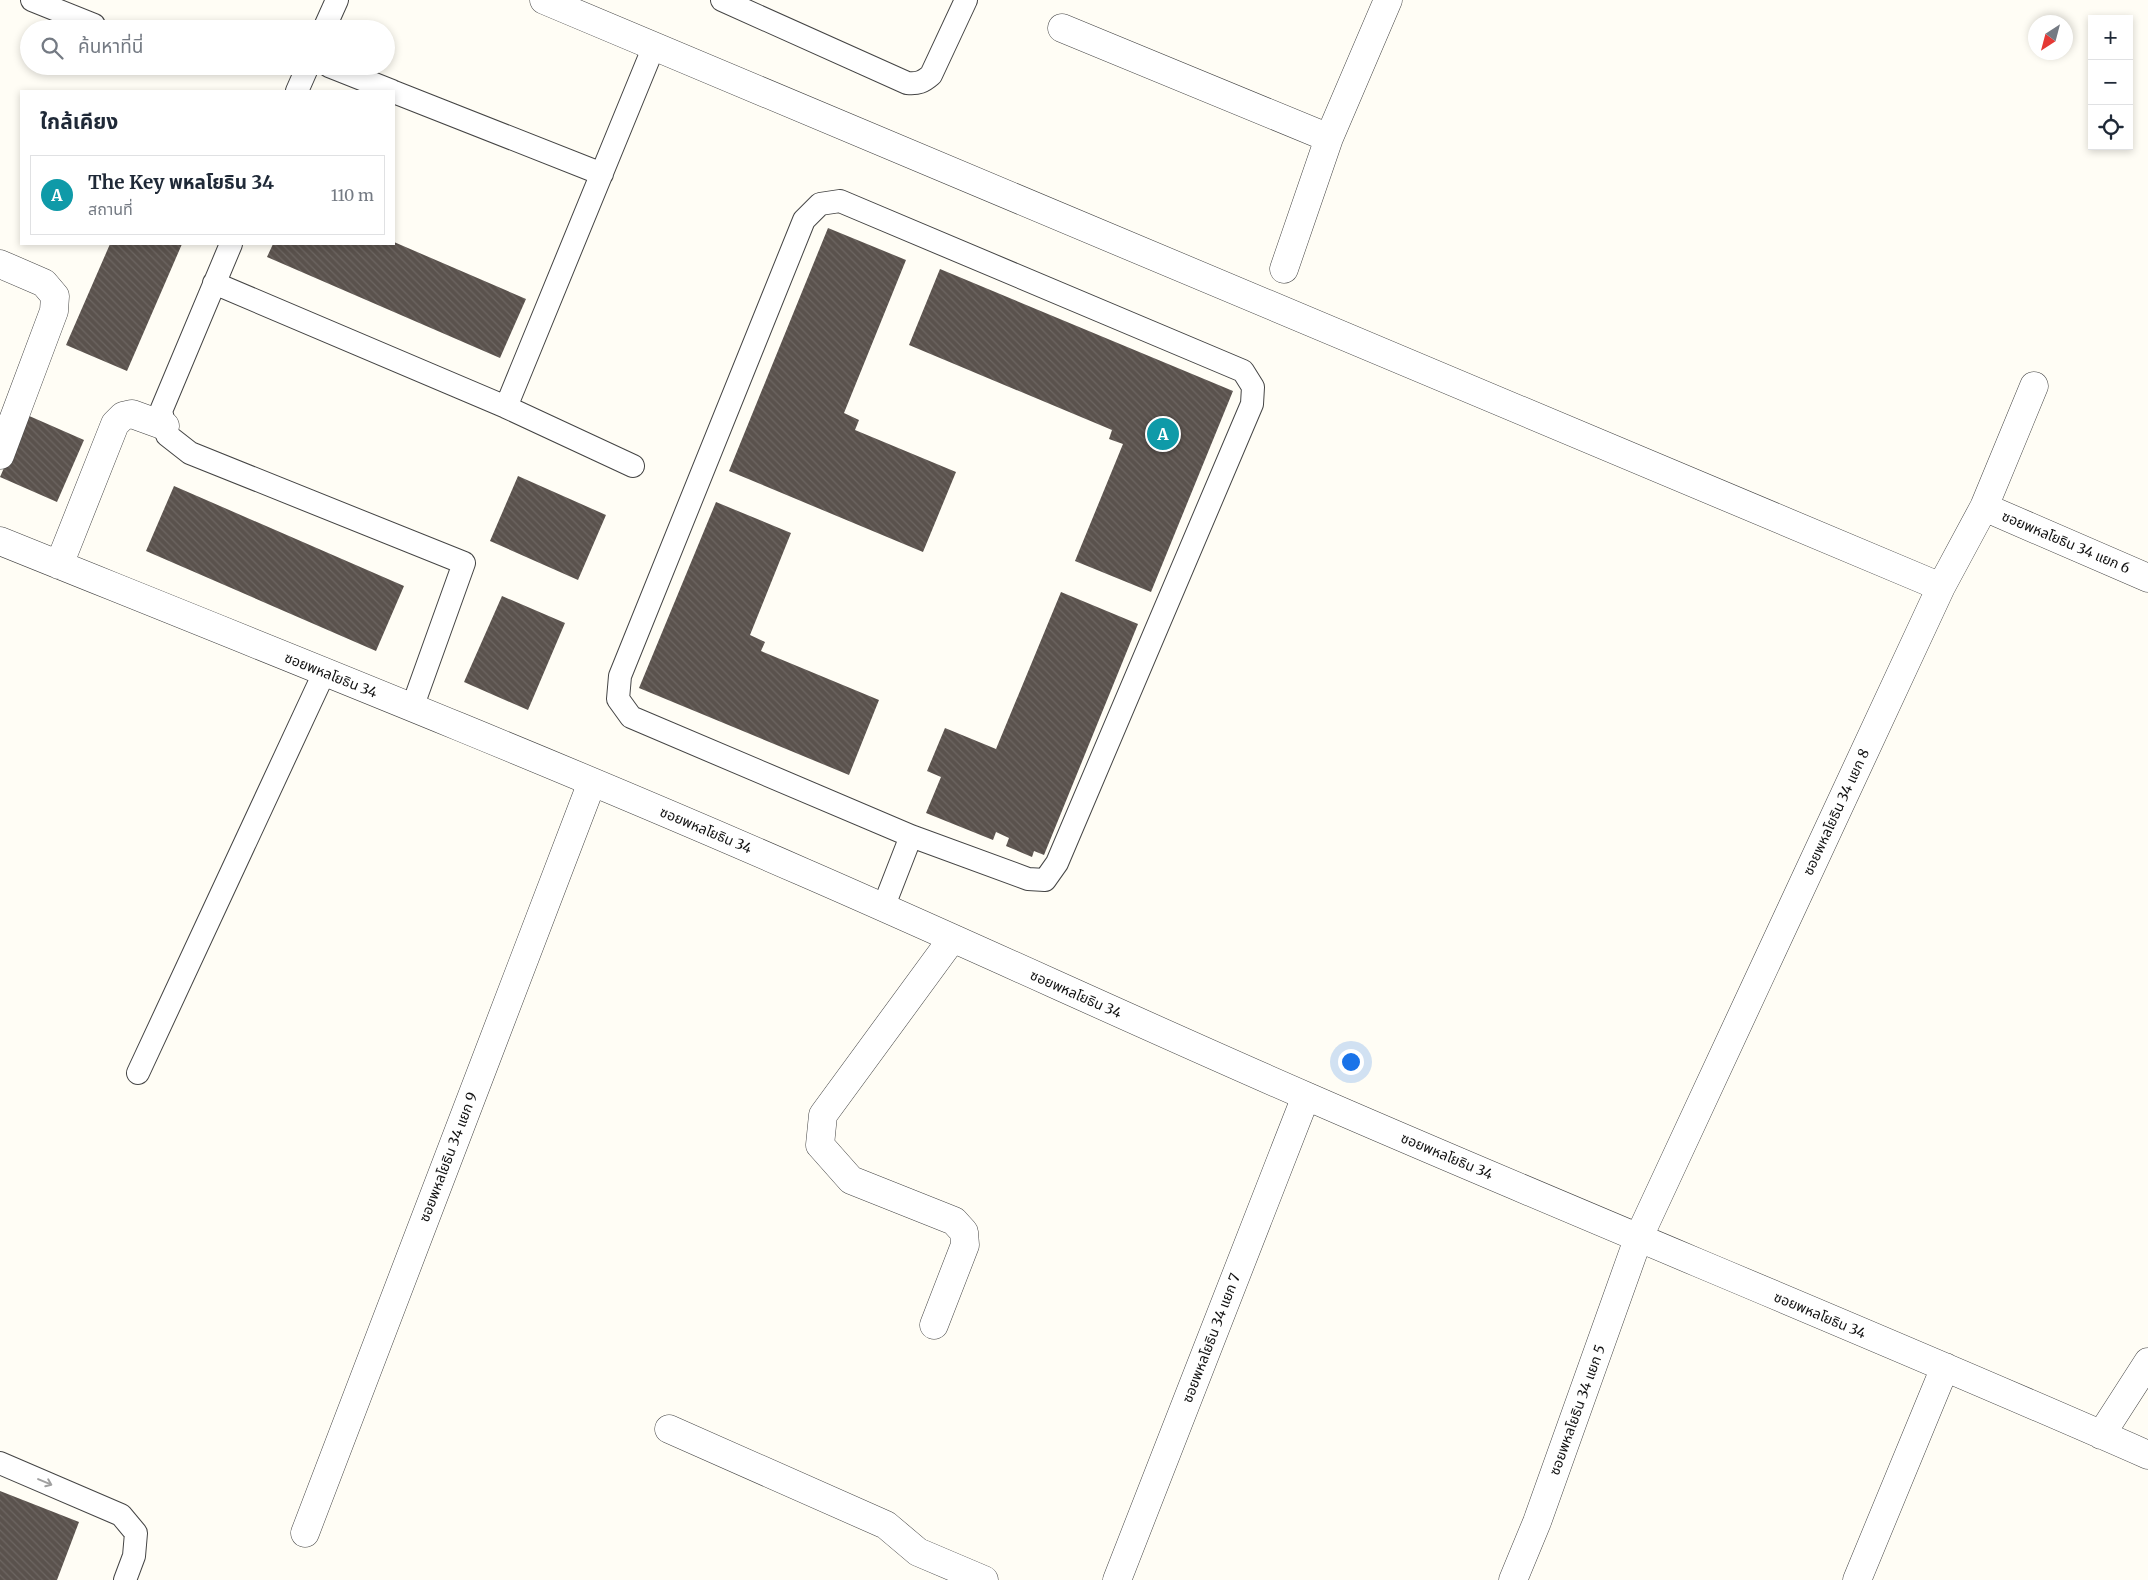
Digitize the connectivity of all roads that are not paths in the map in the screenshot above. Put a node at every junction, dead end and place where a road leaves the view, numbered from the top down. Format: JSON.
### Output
{"nodes":[{"id":1,"x":32,"y":0,"type":"edge"},
{"id":2,"x":337,"y":0,"type":"edge"},
{"id":3,"x":544,"y":0,"type":"edge"},
{"id":4,"x":722,"y":0,"type":"edge"},
{"id":5,"x":966,"y":0,"type":"edge"},
{"id":6,"x":1388,"y":0,"type":"edge"},
{"id":7,"x":82,"y":20,"type":"edge"},
{"id":8,"x":328,"y":20,"type":"edge"},
{"id":9,"x":1062,"y":28,"type":"dead end"},
{"id":10,"x":654,"y":46,"type":"junction"},
{"id":11,"x":304,"y":75,"type":"edge"},
{"id":12,"x":351,"y":75,"type":"edge"},
{"id":13,"x":297,"y":90,"type":"edge"},
{"id":14,"x":388,"y":90,"type":"edge"},
{"id":15,"x":395,"y":93,"type":"edge"},
{"id":16,"x":1329,"y":138,"type":"junction"},
{"id":17,"x":602,"y":174,"type":"junction"},
{"id":18,"x":231,"y":245,"type":"edge"},
{"id":19,"x":0,"y":264,"type":"edge"},
{"id":20,"x":1284,"y":269,"type":"dead end"},
{"id":21,"x":214,"y":283,"type":"junction"},
{"id":22,"x":2034,"y":386,"type":"dead end"},
{"id":23,"x":506,"y":407,"type":"junction"},
{"id":24,"x":8,"y":408,"type":"edge"},
{"id":25,"x":165,"y":426,"type":"junction"},
{"id":26,"x":0,"y":455,"type":"edge"},
{"id":27,"x":633,"y":466,"type":"dead end"},
{"id":28,"x":1984,"y":507,"type":"junction"},
{"id":29,"x":0,"y":541,"type":"edge"},
{"id":30,"x":59,"y":565,"type":"junction"},
{"id":31,"x":2148,"y":578,"type":"edge"},
{"id":32,"x":1941,"y":587,"type":"junction"},
{"id":33,"x":324,"y":673,"type":"junction"},
{"id":34,"x":412,"y":708,"type":"junction"},
{"id":35,"x":592,"y":782,"type":"junction"},
{"id":36,"x":911,"y":836,"type":"junction"},
{"id":37,"x":883,"y":908,"type":"junction"},
{"id":38,"x":952,"y":939,"type":"junction"},
{"id":39,"x":138,"y":1072,"type":"dead end"},
{"id":40,"x":1306,"y":1096,"type":"junction"},
{"id":41,"x":1638,"y":1239,"type":"junction"},
{"id":42,"x":934,"y":1325,"type":"dead end"},
{"id":43,"x":2148,"y":1362,"type":"edge"},
{"id":44,"x":1945,"y":1367,"type":"junction"},
{"id":45,"x":669,"y":1429,"type":"dead end"},
{"id":46,"x":2101,"y":1435,"type":"junction"},
{"id":47,"x":2148,"y":1455,"type":"edge"},
{"id":48,"x":0,"y":1463,"type":"edge"},
{"id":49,"x":304,"y":1532,"type":"dead end"},
{"id":50,"x":125,"y":1580,"type":"edge"},
{"id":51,"x":984,"y":1580,"type":"edge"},
{"id":52,"x":1117,"y":1580,"type":"edge"},
{"id":53,"x":1513,"y":1580,"type":"edge"},
{"id":54,"x":1857,"y":1580,"type":"edge"}],
"edges":[{"from":1,"to":7,"type":"lane"},
{"from":2,"to":8,"type":"lane"},
{"from":3,"to":10,"type":"street"},
{"from":4,"to":5,"type":"lane"},
{"from":6,"to":16,"type":"street"},
{"from":9,"to":16,"type":"street"},
{"from":10,"to":17,"type":"lane"},
{"from":10,"to":32,"type":"street"},
{"from":11,"to":13,"type":"lane"},
{"from":12,"to":14,"type":"lane"},
{"from":15,"to":17,"type":"lane"},
{"from":16,"to":20,"type":"street"},
{"from":17,"to":23,"type":"lane"},
{"from":18,"to":21,"type":"lane"},
{"from":19,"to":24,"type":"street"},
{"from":21,"to":23,"type":"lane"},
{"from":21,"to":25,"type":"lane"},
{"from":22,"to":28,"type":"street","name":"ซอยพหลโยธิน 34 แยก 8"},
{"from":23,"to":27,"type":"lane"},
{"from":24,"to":26,"type":"street"},
{"from":25,"to":30,"type":"street"},
{"from":25,"to":34,"type":"lane"},
{"from":28,"to":31,"type":"street","name":"ซอยพหลโยธิน 34 แยก 6"},
{"from":28,"to":32,"type":"street","name":"ซอยพหลโยธิน 34 แยก 8"},
{"from":29,"to":30,"type":"street","name":"ซอยพหลโยธิน 34"},
{"from":30,"to":33,"type":"street","name":"ซอยพหลโยธิน 34"},
{"from":32,"to":41,"type":"street","name":"ซอยพหลโยธิน 34 แยก 8"},
{"from":33,"to":34,"type":"street","name":"ซอยพหลโยธิน 34"},
{"from":33,"to":39,"type":"lane"},
{"from":34,"to":35,"type":"street","name":"ซอยพหลโยธิน 34"},
{"from":35,"to":37,"type":"street","name":"ซอยพหลโยธิน 34"},
{"from":35,"to":49,"type":"street","name":"ซอยพหลโยธิน 34 แยก 9"},
{"from":36,"to":36,"type":"lane"},
{"from":36,"to":37,"type":"lane"},
{"from":37,"to":38,"type":"street","name":"ซอยพหลโยธิน 34"},
{"from":38,"to":40,"type":"street","name":"ซอยพหลโยธิน 34"},
{"from":38,"to":42,"type":"street"},
{"from":40,"to":41,"type":"street","name":"ซอยพหลโยธิน 34"},
{"from":40,"to":52,"type":"street","name":"ซอยพหลโยธิน 34 แยก 7"},
{"from":41,"to":44,"type":"street","name":"ซอยพหลโยธิน 34"},
{"from":41,"to":53,"type":"street","name":"ซอยพหลโยธิน 34 แยก 5"},
{"from":43,"to":46,"type":"street"},
{"from":44,"to":46,"type":"street","name":"ซอยพหลโยธิน 34"},
{"from":44,"to":54,"type":"street"},
{"from":45,"to":51,"type":"street"},
{"from":46,"to":47,"type":"street","name":"ซอยพหลโยธิน 34"},
{"from":48,"to":50,"type":"lane","one_way":true}]}
